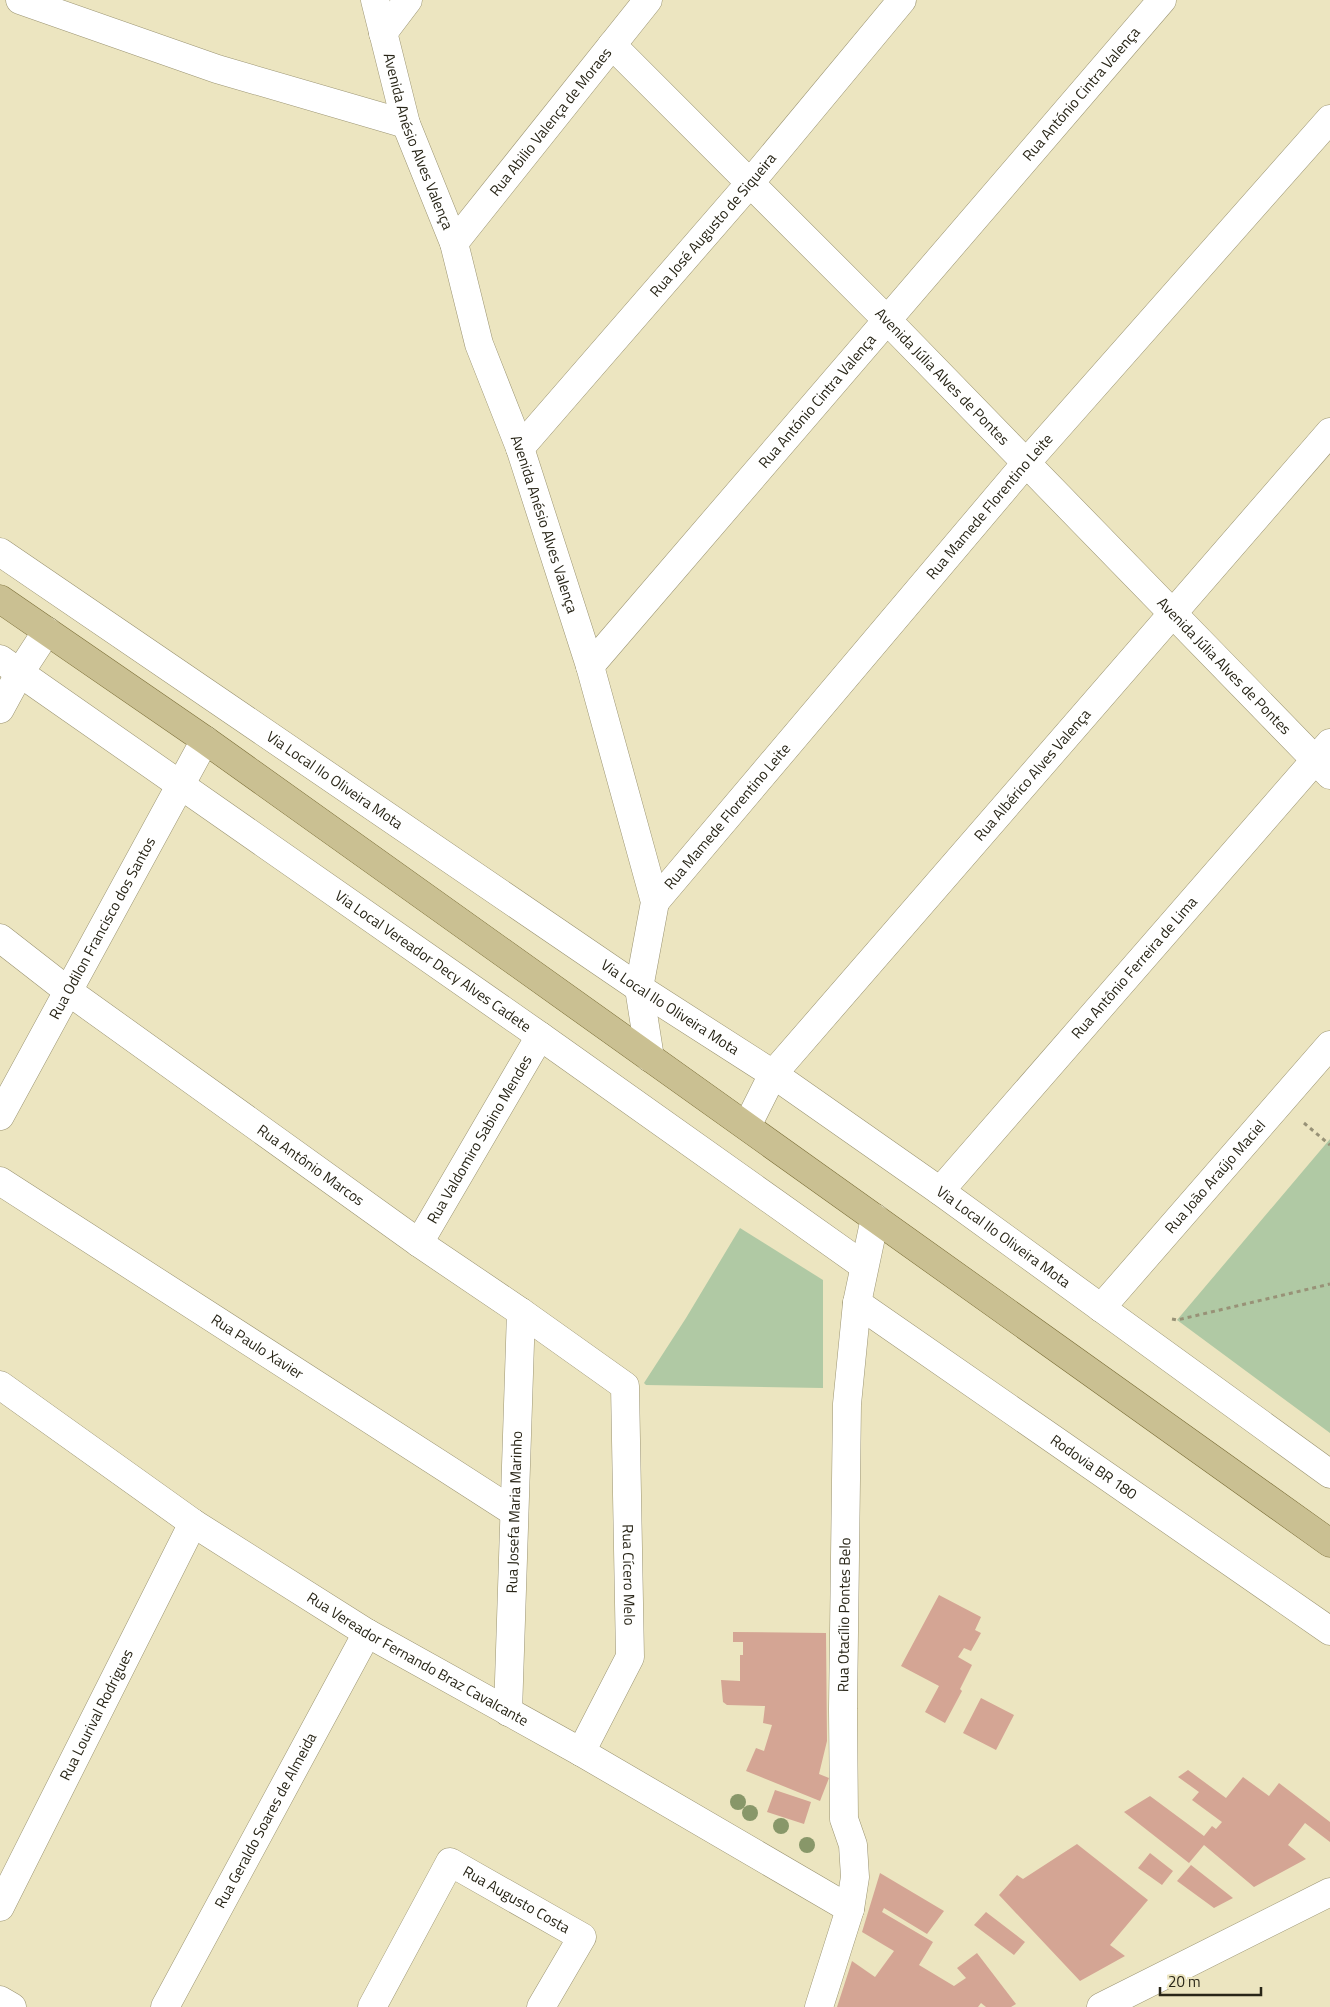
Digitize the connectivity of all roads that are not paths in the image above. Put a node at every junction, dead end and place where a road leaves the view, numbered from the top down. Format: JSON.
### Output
{"nodes":[{"id":1,"x":20,"y":0,"type":"edge"},
{"id":2,"x":375,"y":0,"type":"edge"},
{"id":3,"x":408,"y":0,"type":"edge"},
{"id":4,"x":648,"y":0,"type":"edge"},
{"id":5,"x":902,"y":0,"type":"edge"},
{"id":6,"x":1162,"y":0,"type":"edge"},
{"id":7,"x":383,"y":33,"type":"junction"},
{"id":8,"x":612,"y":45,"type":"junction"},
{"id":9,"x":1330,"y":118,"type":"edge"},
{"id":10,"x":406,"y":124,"type":"junction"},
{"id":11,"x":750,"y":183,"type":"junction"},
{"id":12,"x":454,"y":243,"type":"junction"},
{"id":13,"x":887,"y":320,"type":"junction"},
{"id":14,"x":1330,"y":432,"type":"edge"},
{"id":15,"x":520,"y":448,"type":"junction"},
{"id":16,"x":1026,"y":464,"type":"junction"},
{"id":17,"x":0,"y":552,"type":"edge"},
{"id":18,"x":0,"y":599,"type":"edge"},
{"id":19,"x":1173,"y":612,"type":"junction"},
{"id":20,"x":47,"y":631,"type":"junction"},
{"id":21,"x":10,"y":666,"type":"edge"},
{"id":22,"x":590,"y":666,"type":"junction"},
{"id":23,"x":0,"y":709,"type":"edge"},
{"id":24,"x":205,"y":740,"type":"junction"},
{"id":25,"x":1325,"y":760,"type":"edge"},
{"id":26,"x":180,"y":785,"type":"junction"},
{"id":27,"x":655,"y":902,"type":"junction"},
{"id":28,"x":0,"y":938,"type":"edge"},
{"id":29,"x":640,"y":988,"type":"junction"},
{"id":30,"x":68,"y":991,"type":"junction"},
{"id":31,"x":540,"y":1036,"type":"junction"},
{"id":32,"x":1330,"y":1045,"type":"edge"},
{"id":33,"x":650,"y":1058,"type":"junction"},
{"id":34,"x":773,"y":1074,"type":"junction"},
{"id":35,"x":0,"y":1116,"type":"edge"},
{"id":36,"x":747,"y":1126,"type":"junction"},
{"id":37,"x":0,"y":1181,"type":"edge"},
{"id":38,"x":940,"y":1191,"type":"junction"},
{"id":39,"x":875,"y":1218,"type":"junction"},
{"id":40,"x":419,"y":1243,"type":"junction"},
{"id":41,"x":864,"y":1266,"type":"junction"},
{"id":42,"x":857,"y":1303,"type":"junction"},
{"id":43,"x":1101,"y":1308,"type":"junction"},
{"id":44,"x":521,"y":1312,"type":"junction"},
{"id":45,"x":0,"y":1385,"type":"edge"},
{"id":46,"x":625,"y":1386,"type":"joint"},
{"id":47,"x":1330,"y":1474,"type":"edge"},
{"id":48,"x":514,"y":1512,"type":"junction"},
{"id":49,"x":193,"y":1523,"type":"junction"},
{"id":50,"x":1326,"y":1533,"type":"edge"},
{"id":51,"x":1330,"y":1631,"type":"edge"},
{"id":52,"x":367,"y":1633,"type":"junction"},
{"id":53,"x":508,"y":1712,"type":"junction"},
{"id":54,"x":581,"y":1752,"type":"junction"},
{"id":55,"x":1330,"y":1892,"type":"edge"},
{"id":56,"x":0,"y":1907,"type":"edge"},
{"id":57,"x":850,"y":1909,"type":"junction"},
{"id":58,"x":0,"y":2000,"type":"edge"},
{"id":59,"x":12,"y":2007,"type":"edge"},
{"id":60,"x":165,"y":2007,"type":"edge"},
{"id":61,"x":372,"y":2007,"type":"edge"},
{"id":62,"x":541,"y":2007,"type":"edge"},
{"id":63,"x":819,"y":2007,"type":"edge"},
{"id":64,"x":1101,"y":2007,"type":"edge"}],
"edges":[{"from":1,"to":10,"type":"street"},
{"from":2,"to":7,"type":"street","name":"Avenida Anésio Alves Valença"},
{"from":3,"to":7,"type":"street"},
{"from":4,"to":8,"type":"street","name":"Rua Abilio Valença de Moraes"},
{"from":5,"to":11,"type":"street","name":"Rua José Augusto de Siqueira"},
{"from":6,"to":13,"type":"street","name":"Rua António Cintra Valença"},
{"from":7,"to":10,"type":"street","name":"Avenida Anésio Alves Valença"},
{"from":8,"to":11,"type":"street","name":"Avenida Júlia Alves de Pontes"},
{"from":8,"to":12,"type":"street","name":"Rua Abilio Valença de Moraes"},
{"from":9,"to":16,"type":"street","name":"Rua Mamede Florentino Leite"},
{"from":10,"to":12,"type":"street","name":"Avenida Anésio Alves Valença"},
{"from":11,"to":13,"type":"street","name":"Avenida Júlia Alves de Pontes"},
{"from":11,"to":15,"type":"street","name":"Rua José Augusto de Siqueira"},
{"from":12,"to":15,"type":"street","name":"Avenida Anésio Alves Valença"},
{"from":13,"to":16,"type":"street","name":"Avenida Júlia Alves de Pontes"},
{"from":13,"to":22,"type":"street","name":"Rua António Cintra Valença"},
{"from":14,"to":19,"type":"street","name":"Rua Albérico Alves Valença"},
{"from":15,"to":22,"type":"street","name":"Avenida Anésio Alves Valença"},
{"from":16,"to":19,"type":"street","name":"Avenida Júlia Alves de Pontes"},
{"from":16,"to":27,"type":"street","name":"Rua Mamede Florentino Leite"},
{"from":17,"to":29,"type":"street","name":"Via Local Ilo Oliveira Mota"},
{"from":18,"to":20,"type":"main road"},
{"from":19,"to":25,"type":"street","name":"Avenida Júlia Alves de Pontes"},
{"from":19,"to":34,"type":"street","name":"Rua Albérico Alves Valença"},
{"from":20,"to":21,"type":"street"},
{"from":20,"to":24,"type":"main road"},
{"from":21,"to":23,"type":"street"},
{"from":21,"to":26,"type":"street","name":"Via Local Vereador Decy Alves Cadete"},
{"from":22,"to":27,"type":"street","name":"Avenida Anésio Alves Valença"},
{"from":24,"to":26,"type":"street","name":"Rua Odilon Francisco dos Santos"},
{"from":24,"to":33,"type":"main road"},
{"from":25,"to":38,"type":"street","name":"Rua Antônio Ferreira de Lima"},
{"from":26,"to":30,"type":"street","name":"Rua Odilon Francisco dos Santos"},
{"from":26,"to":31,"type":"street","name":"Via Local Vereador Decy Alves Cadete"},
{"from":27,"to":29,"type":"street","name":"Avenida Anésio Alves Valença"},
{"from":28,"to":30,"type":"street","name":"Rua Antônio Marcos"},
{"from":29,"to":33,"type":"street","name":"Avenida Anésio Alves Valença"},
{"from":29,"to":34,"type":"street","name":"Via Local Ilo Oliveira Mota"},
{"from":30,"to":35,"type":"street","name":"Rua Odilon Francisco dos Santos"},
{"from":30,"to":40,"type":"street","name":"Rua Antônio Marcos"},
{"from":31,"to":40,"type":"street","name":"Rua Valdomiro Sabino Mendes"},
{"from":31,"to":41,"type":"street","name":"Via Local Vereador Decy Alves Cadete"},
{"from":32,"to":43,"type":"street","name":"Rua João Araújo Maciel"},
{"from":33,"to":36,"type":"main road"},
{"from":34,"to":36,"type":"street","name":"Rua Albérico Alves Valença"},
{"from":34,"to":38,"type":"street","name":"Via Local Ilo Oliveira Mota"},
{"from":36,"to":39,"type":"main road"},
{"from":37,"to":48,"type":"street","name":"Rua Paulo Xavier"},
{"from":38,"to":43,"type":"street","name":"Via Local Ilo Oliveira Mota"},
{"from":39,"to":41,"type":"street","name":"Rua Otacílio Pontes Belo"},
{"from":39,"to":50,"type":"main road"},
{"from":40,"to":44,"type":"street","name":"Rua Antônio Marcos"},
{"from":41,"to":42,"type":"street","name":"Rua Otacílio Pontes Belo"},
{"from":42,"to":51,"type":"street","name":"Rodovia BR 180"},
{"from":42,"to":57,"type":"street","name":"Rua Otacílio Pontes Belo"},
{"from":43,"to":47,"type":"street","name":"Via Local Ilo Oliveira Mota"},
{"from":44,"to":46,"type":"street","name":"Rua Antônio Marcos"},
{"from":44,"to":48,"type":"street","name":"Rua Josefa Maria Marinho"},
{"from":45,"to":49,"type":"street","name":"Rua Vereador Fernando Braz Cavalcante"},
{"from":46,"to":54,"type":"street","name":"Rua Cícero Melo"},
{"from":48,"to":53,"type":"street","name":"Rua Josefa Maria Marinho"},
{"from":49,"to":52,"type":"street","name":"Rua Vereador Fernando Braz Cavalcante"},
{"from":49,"to":56,"type":"street","name":"Rua Lourival Rodrigues"},
{"from":52,"to":53,"type":"street","name":"Rua Vereador Fernando Braz Cavalcante"},
{"from":52,"to":60,"type":"street","name":"Rua Geraldo Soares de Almeida"},
{"from":53,"to":54,"type":"street","name":"Rua Vereador Fernando Braz Cavalcante"},
{"from":54,"to":57,"type":"street","name":"Rua Vereador Fernando Braz Cavalcante"},
{"from":55,"to":64,"type":"street"},
{"from":57,"to":63,"type":"street","name":"Rua Otacílio Pontes Belo"},
{"from":58,"to":59,"type":"street"},
{"from":61,"to":62,"type":"street","name":"Rua Augusto Costa"}]}
